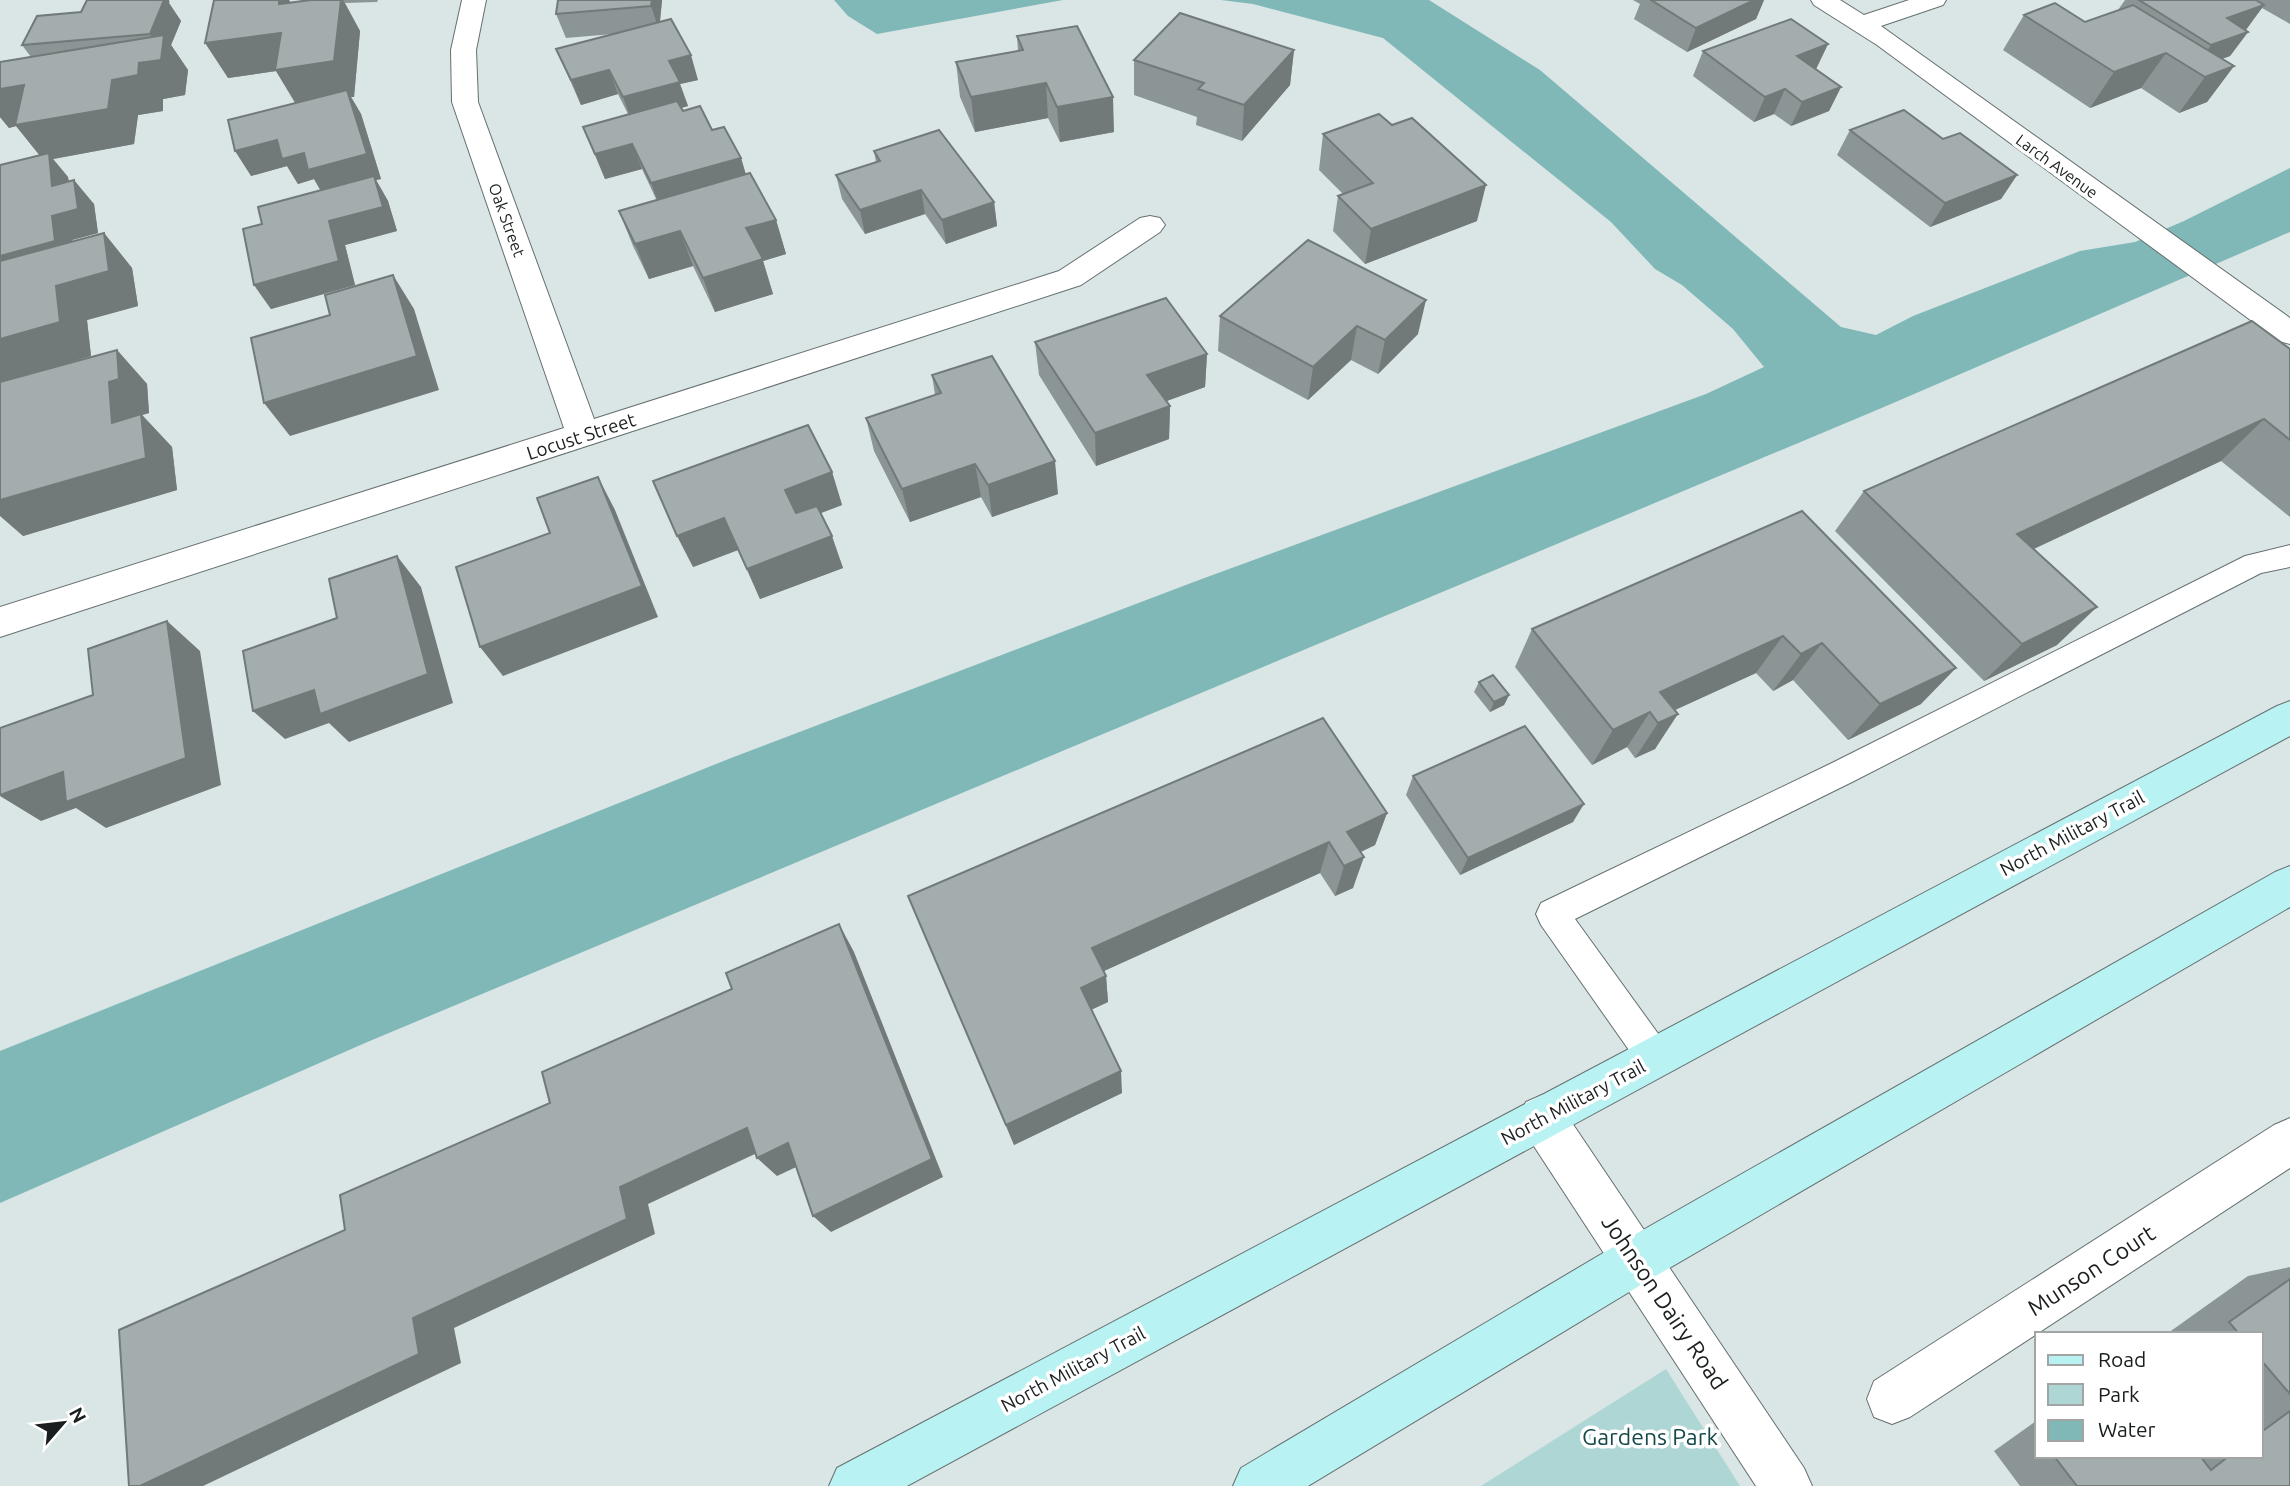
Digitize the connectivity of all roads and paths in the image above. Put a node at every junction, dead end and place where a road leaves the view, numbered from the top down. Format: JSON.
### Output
{"nodes":[{"id":1,"x":474,"y":0,"type":"edge"},
{"id":2,"x":1823,"y":0,"type":"edge"},
{"id":3,"x":1934,"y":0,"type":"edge"},
{"id":4,"x":1861,"y":24,"type":"junction"},
{"id":5,"x":1150,"y":225,"type":"dead end"},
{"id":6,"x":2281,"y":326,"type":"edge"},
{"id":7,"x":583,"y":435,"type":"junction"},
{"id":8,"x":2290,"y":556,"type":"edge"},
{"id":9,"x":0,"y":622,"type":"edge"},
{"id":10,"x":2290,"y":717,"type":"edge"},
{"id":11,"x":2290,"y":885,"type":"edge"},
{"id":12,"x":1655,"y":1058,"type":"junction"},
{"id":13,"x":1542,"y":1118,"type":"junction"},
{"id":14,"x":2290,"y":1141,"type":"edge"},
{"id":15,"x":1637,"y":1260,"type":"junction"},
{"id":16,"x":1892,"y":1399,"type":"dead end"},
{"id":17,"x":855,"y":1486,"type":"edge"},
{"id":18,"x":1259,"y":1486,"type":"edge"},
{"id":19,"x":1786,"y":1486,"type":"edge"}],
"edges":[{"from":1,"to":7,"type":"street","name":"Oak Street"},
{"from":2,"to":4,"type":"street","name":"Larch Avenue"},
{"from":3,"to":4,"type":"street"},
{"from":4,"to":6,"type":"street","name":"Larch Avenue"},
{"from":5,"to":7,"type":"street","name":"Locust Street"},
{"from":7,"to":9,"type":"street","name":"Locust Street"},
{"from":8,"to":12,"type":"lane"},
{"from":10,"to":12,"type":"main road","name":"North Military Trail"},
{"from":11,"to":15,"type":"main road"},
{"from":12,"to":13,"type":"main road","name":"North Military Trail"},
{"from":13,"to":15,"type":"street","name":"Johnson Dairy Road"},
{"from":13,"to":17,"type":"main road","name":"North Military Trail"},
{"from":14,"to":16,"type":"street","name":"Munson Court"},
{"from":15,"to":18,"type":"main road"},
{"from":15,"to":19,"type":"street","name":"Johnson Dairy Road"}]}
